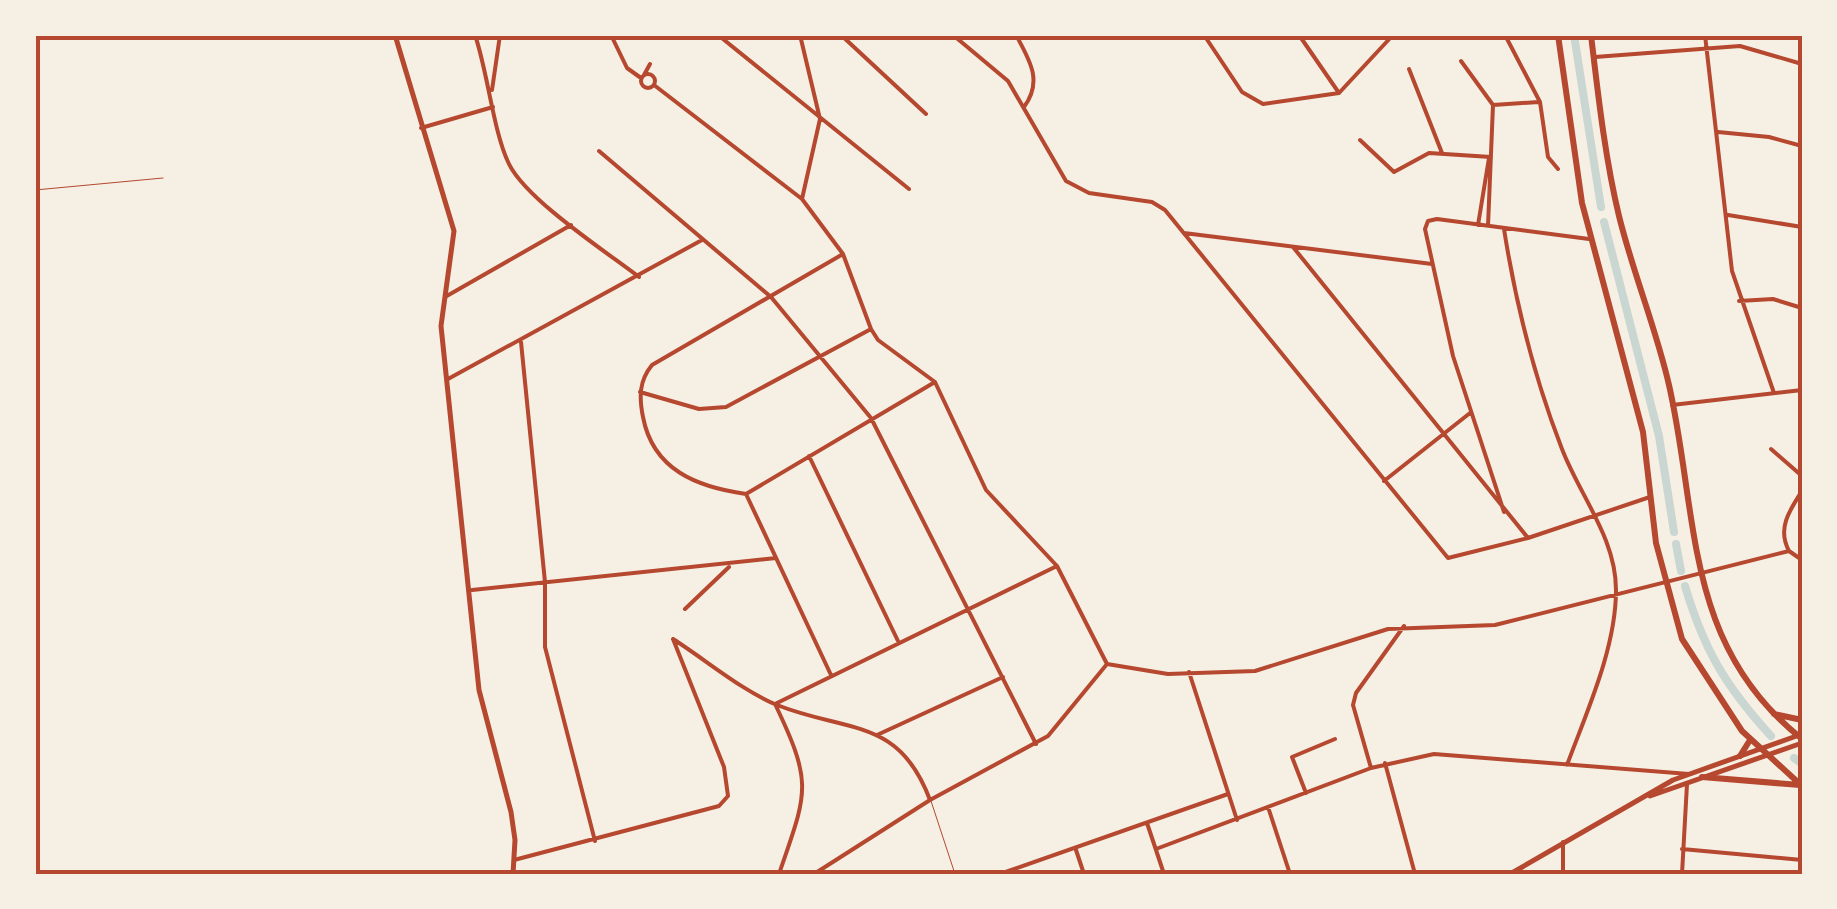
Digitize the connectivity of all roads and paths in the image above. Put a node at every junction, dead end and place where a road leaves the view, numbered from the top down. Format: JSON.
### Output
{"nodes":[{"id":1,"x":394,"y":35,"type":"edge"},
{"id":2,"x":475,"y":35,"type":"edge"},
{"id":3,"x":500,"y":35,"type":"edge"},
{"id":4,"x":611,"y":35,"type":"edge"},
{"id":5,"x":718,"y":35,"type":"edge"},
{"id":6,"x":800,"y":35,"type":"edge"},
{"id":7,"x":841,"y":35,"type":"edge"},
{"id":8,"x":953,"y":35,"type":"edge"},
{"id":9,"x":1016,"y":35,"type":"edge"},
{"id":10,"x":1204,"y":35,"type":"edge"},
{"id":11,"x":1299,"y":35,"type":"edge"},
{"id":12,"x":1393,"y":35,"type":"edge"},
{"id":13,"x":1505,"y":35,"type":"edge"},
{"id":14,"x":1558,"y":35,"type":"edge"},
{"id":15,"x":1591,"y":35,"type":"edge"},
{"id":16,"x":1704,"y":35,"type":"edge"},
{"id":17,"x":1706,"y":47,"type":"junction"},
{"id":18,"x":1594,"y":57,"type":"junction"},
{"id":19,"x":1462,"y":61,"type":"dead end"},
{"id":20,"x":650,"y":64,"type":"dead end"},
{"id":21,"x":1802,"y":64,"type":"edge"},
{"id":22,"x":1409,"y":70,"type":"dead end"},
{"id":23,"x":643,"y":76,"type":"junction"},
{"id":24,"x":654,"y":85,"type":"junction"},
{"id":25,"x":492,"y":90,"type":"junction"},
{"id":26,"x":1339,"y":93,"type":"junction"},
{"id":27,"x":1540,"y":102,"type":"junction"},
{"id":28,"x":1494,"y":105,"type":"junction"},
{"id":29,"x":495,"y":106,"type":"junction"},
{"id":30,"x":1024,"y":107,"type":"junction"},
{"id":31,"x":926,"y":114,"type":"dead end"},
{"id":32,"x":820,"y":118,"type":"junction"},
{"id":33,"x":420,"y":128,"type":"junction"},
{"id":34,"x":1716,"y":132,"type":"junction"},
{"id":35,"x":1360,"y":140,"type":"dead end"},
{"id":36,"x":1802,"y":146,"type":"edge"},
{"id":37,"x":599,"y":151,"type":"dead end"},
{"id":38,"x":1442,"y":153,"type":"junction"},
{"id":39,"x":1490,"y":156,"type":"junction"},
{"id":40,"x":1558,"y":169,"type":"dead end"},
{"id":41,"x":163,"y":178,"type":"dead end"},
{"id":42,"x":909,"y":189,"type":"dead end"},
{"id":43,"x":35,"y":190,"type":"edge"},
{"id":44,"x":802,"y":199,"type":"junction"},
{"id":45,"x":1726,"y":214,"type":"junction"},
{"id":46,"x":571,"y":225,"type":"junction"},
{"id":47,"x":1478,"y":225,"type":"junction"},
{"id":48,"x":1488,"y":226,"type":"junction"},
{"id":49,"x":1802,"y":227,"type":"edge"},
{"id":50,"x":1504,"y":229,"type":"junction"},
{"id":51,"x":1184,"y":233,"type":"junction"},
{"id":52,"x":704,"y":239,"type":"junction"},
{"id":53,"x":1591,"y":240,"type":"junction"},
{"id":54,"x":1293,"y":247,"type":"junction"},
{"id":55,"x":844,"y":254,"type":"junction"},
{"id":56,"x":1432,"y":264,"type":"junction"},
{"id":57,"x":639,"y":277,"type":"junction"},
{"id":58,"x":771,"y":297,"type":"junction"},
{"id":59,"x":444,"y":298,"type":"junction"},
{"id":60,"x":1739,"y":300,"type":"junction"},
{"id":61,"x":1802,"y":308,"type":"edge"},
{"id":62,"x":871,"y":330,"type":"junction"},
{"id":63,"x":522,"y":342,"type":"junction"},
{"id":64,"x":822,"y":357,"type":"junction"},
{"id":65,"x":448,"y":380,"type":"junction"},
{"id":66,"x":935,"y":382,"type":"junction"},
{"id":67,"x":1802,"y":390,"type":"edge"},
{"id":68,"x":640,"y":392,"type":"junction"},
{"id":69,"x":1774,"y":393,"type":"junction"},
{"id":70,"x":1672,"y":405,"type":"junction"},
{"id":71,"x":1470,"y":413,"type":"junction"},
{"id":72,"x":871,"y":418,"type":"junction"},
{"id":73,"x":1443,"y":435,"type":"junction"},
{"id":74,"x":1771,"y":448,"type":"dead end"},
{"id":75,"x":809,"y":455,"type":"junction"},
{"id":76,"x":1802,"y":476,"type":"edge"},
{"id":77,"x":1384,"y":481,"type":"junction"},
{"id":78,"x":1802,"y":491,"type":"edge"},
{"id":79,"x":746,"y":494,"type":"junction"},
{"id":80,"x":1650,"y":496,"type":"junction"},
{"id":81,"x":1504,"y":512,"type":"junction"},
{"id":82,"x":1594,"y":515,"type":"junction"},
{"id":83,"x":1528,"y":538,"type":"junction"},
{"id":84,"x":1790,"y":551,"type":"junction"},
{"id":85,"x":776,"y":558,"type":"junction"},
{"id":86,"x":1802,"y":560,"type":"edge"},
{"id":87,"x":731,"y":565,"type":"junction"},
{"id":88,"x":1057,"y":566,"type":"junction"},
{"id":89,"x":1698,"y":572,"type":"junction"},
{"id":90,"x":545,"y":582,"type":"junction"},
{"id":91,"x":1665,"y":582,"type":"junction"},
{"id":92,"x":472,"y":590,"type":"junction"},
{"id":93,"x":1616,"y":593,"type":"junction"},
{"id":94,"x":967,"y":608,"type":"junction"},
{"id":95,"x":686,"y":609,"type":"dead end"},
{"id":96,"x":1405,"y":626,"type":"junction"},
{"id":97,"x":898,"y":641,"type":"junction"},
{"id":98,"x":1107,"y":664,"type":"junction"},
{"id":99,"x":1189,"y":672,"type":"junction"},
{"id":100,"x":831,"y":675,"type":"junction"},
{"id":101,"x":1003,"y":676,"type":"junction"},
{"id":102,"x":775,"y":704,"type":"junction"},
{"id":103,"x":1772,"y":714,"type":"junction"},
{"id":104,"x":1802,"y":720,"type":"edge"},
{"id":105,"x":877,"y":735,"type":"junction"},
{"id":106,"x":1801,"y":738,"type":"edge"},
{"id":107,"x":1335,"y":739,"type":"dead end"},
{"id":108,"x":1750,"y":739,"type":"junction"},
{"id":109,"x":1036,"y":744,"type":"junction"},
{"id":110,"x":1763,"y":752,"type":"junction"},
{"id":111,"x":1740,"y":756,"type":"junction"},
{"id":112,"x":1385,"y":763,"type":"junction"},
{"id":113,"x":1568,"y":766,"type":"junction"},
{"id":114,"x":1371,"y":768,"type":"junction"},
{"id":115,"x":1688,"y":774,"type":"junction"},
{"id":116,"x":1702,"y":777,"type":"junction"},
{"id":117,"x":1687,"y":782,"type":"junction"},
{"id":118,"x":1801,"y":785,"type":"edge"},
{"id":119,"x":1306,"y":793,"type":"junction"},
{"id":120,"x":1228,"y":794,"type":"junction"},
{"id":121,"x":930,"y":800,"type":"junction"},
{"id":122,"x":1633,"y":802,"type":"junction"},
{"id":123,"x":1268,"y":807,"type":"junction"},
{"id":124,"x":1237,"y":820,"type":"junction"},
{"id":125,"x":1147,"y":823,"type":"junction"},
{"id":126,"x":594,"y":841,"type":"junction"},
{"id":127,"x":1563,"y":842,"type":"junction"},
{"id":128,"x":1075,"y":849,"type":"junction"},
{"id":129,"x":1156,"y":849,"type":"junction"},
{"id":130,"x":1682,"y":850,"type":"junction"},
{"id":131,"x":514,"y":860,"type":"junction"},
{"id":132,"x":1802,"y":860,"type":"edge"},
{"id":133,"x":512,"y":874,"type":"edge"},
{"id":134,"x":780,"y":874,"type":"edge"},
{"id":135,"x":814,"y":874,"type":"edge"},
{"id":136,"x":956,"y":874,"type":"edge"},
{"id":137,"x":1000,"y":874,"type":"edge"},
{"id":138,"x":1084,"y":874,"type":"edge"},
{"id":139,"x":1164,"y":874,"type":"edge"},
{"id":140,"x":1290,"y":874,"type":"edge"},
{"id":141,"x":1415,"y":874,"type":"edge"},
{"id":142,"x":1510,"y":874,"type":"edge"},
{"id":143,"x":1563,"y":874,"type":"edge"},
{"id":144,"x":1682,"y":874,"type":"edge"}],
"edges":[{"from":1,"to":33,"type":"street"},
{"from":2,"to":25,"type":"street"},
{"from":3,"to":25,"type":"street"},
{"from":4,"to":23,"type":"street"},
{"from":5,"to":32,"type":"street"},
{"from":6,"to":32,"type":"street"},
{"from":7,"to":31,"type":"street"},
{"from":8,"to":30,"type":"street"},
{"from":9,"to":30,"type":"street"},
{"from":10,"to":26,"type":"street"},
{"from":11,"to":26,"type":"street"},
{"from":12,"to":26,"type":"street"},
{"from":13,"to":27,"type":"street"},
{"from":14,"to":53,"type":"main road"},
{"from":15,"to":18,"type":"main road"},
{"from":16,"to":17,"type":"street"},
{"from":17,"to":18,"type":"street"},
{"from":17,"to":21,"type":"street"},
{"from":17,"to":34,"type":"street"},
{"from":18,"to":70,"type":"main road"},
{"from":19,"to":28,"type":"street"},
{"from":20,"to":23,"type":"street"},
{"from":22,"to":38,"type":"street"},
{"from":23,"to":24,"type":"street"},
{"from":23,"to":24,"type":"street"},
{"from":24,"to":44,"type":"street"},
{"from":25,"to":29,"type":"street"},
{"from":27,"to":28,"type":"street"},
{"from":27,"to":40,"type":"street"},
{"from":28,"to":39,"type":"street"},
{"from":29,"to":33,"type":"street"},
{"from":29,"to":46,"type":"street"},
{"from":30,"to":51,"type":"street"},
{"from":32,"to":42,"type":"street"},
{"from":32,"to":44,"type":"street"},
{"from":33,"to":59,"type":"street"},
{"from":34,"to":36,"type":"street"},
{"from":34,"to":45,"type":"street"},
{"from":35,"to":38,"type":"street"},
{"from":37,"to":52,"type":"street"},
{"from":38,"to":39,"type":"street"},
{"from":39,"to":47,"type":"street"},
{"from":39,"to":48,"type":"street"},
{"from":41,"to":43,"type":"lane"},
{"from":44,"to":55,"type":"street"},
{"from":45,"to":49,"type":"street"},
{"from":45,"to":60,"type":"street"},
{"from":46,"to":57,"type":"street"},
{"from":46,"to":59,"type":"street"},
{"from":47,"to":48,"type":"street"},
{"from":47,"to":56,"type":"street"},
{"from":48,"to":50,"type":"street"},
{"from":50,"to":53,"type":"street"},
{"from":50,"to":82,"type":"street"},
{"from":51,"to":54,"type":"street"},
{"from":51,"to":77,"type":"street"},
{"from":52,"to":57,"type":"street"},
{"from":52,"to":58,"type":"street"},
{"from":53,"to":80,"type":"main road"},
{"from":54,"to":56,"type":"street"},
{"from":54,"to":73,"type":"street"},
{"from":55,"to":58,"type":"street"},
{"from":55,"to":62,"type":"street"},
{"from":56,"to":71,"type":"street"},
{"from":57,"to":63,"type":"street"},
{"from":58,"to":64,"type":"street"},
{"from":58,"to":68,"type":"street"},
{"from":59,"to":65,"type":"street"},
{"from":60,"to":61,"type":"street"},
{"from":60,"to":69,"type":"street"},
{"from":62,"to":64,"type":"street"},
{"from":62,"to":66,"type":"street"},
{"from":63,"to":65,"type":"street"},
{"from":63,"to":90,"type":"street"},
{"from":64,"to":68,"type":"street"},
{"from":64,"to":72,"type":"street"},
{"from":65,"to":92,"type":"street"},
{"from":66,"to":72,"type":"street"},
{"from":66,"to":88,"type":"street"},
{"from":67,"to":69,"type":"street"},
{"from":68,"to":79,"type":"street"},
{"from":69,"to":70,"type":"street"},
{"from":70,"to":89,"type":"main road"},
{"from":71,"to":73,"type":"street"},
{"from":71,"to":81,"type":"street"},
{"from":72,"to":75,"type":"street"},
{"from":72,"to":94,"type":"street"},
{"from":73,"to":77,"type":"street"},
{"from":73,"to":81,"type":"street"},
{"from":74,"to":76,"type":"street"},
{"from":75,"to":79,"type":"street"},
{"from":75,"to":97,"type":"street"},
{"from":77,"to":83,"type":"street"},
{"from":78,"to":84,"type":"street"},
{"from":79,"to":85,"type":"street"},
{"from":80,"to":82,"type":"street"},
{"from":80,"to":91,"type":"main road"},
{"from":81,"to":83,"type":"street"},
{"from":82,"to":83,"type":"street"},
{"from":82,"to":93,"type":"street"},
{"from":84,"to":86,"type":"street"},
{"from":84,"to":89,"type":"street"},
{"from":85,"to":87,"type":"street"},
{"from":85,"to":100,"type":"street"},
{"from":87,"to":90,"type":"street"},
{"from":87,"to":95,"type":"street"},
{"from":88,"to":94,"type":"street"},
{"from":88,"to":98,"type":"street"},
{"from":89,"to":91,"type":"street"},
{"from":89,"to":103,"type":"main road"},
{"from":90,"to":92,"type":"street"},
{"from":90,"to":126,"type":"street"},
{"from":91,"to":93,"type":"street"},
{"from":91,"to":108,"type":"main road"},
{"from":92,"to":131,"type":"street"},
{"from":93,"to":96,"type":"street"},
{"from":93,"to":113,"type":"street"},
{"from":94,"to":97,"type":"street"},
{"from":94,"to":101,"type":"street"},
{"from":96,"to":99,"type":"street"},
{"from":96,"to":114,"type":"street"},
{"from":97,"to":100,"type":"street"},
{"from":98,"to":99,"type":"street"},
{"from":98,"to":109,"type":"street"},
{"from":99,"to":120,"type":"street"},
{"from":100,"to":102,"type":"street"},
{"from":101,"to":105,"type":"street"},
{"from":101,"to":109,"type":"street"},
{"from":102,"to":105,"type":"street"},
{"from":102,"to":126,"type":"street"},
{"from":102,"to":134,"type":"street"},
{"from":103,"to":104,"type":"main road"},
{"from":103,"to":106,"type":"main road"},
{"from":105,"to":121,"type":"street"},
{"from":106,"to":110,"type":"street"},
{"from":107,"to":119,"type":"street"},
{"from":108,"to":110,"type":"main road"},
{"from":108,"to":111,"type":"main road"},
{"from":109,"to":121,"type":"street"},
{"from":110,"to":111,"type":"street"},
{"from":110,"to":116,"type":"street"},
{"from":110,"to":118,"type":"main road"},
{"from":111,"to":115,"type":"street"},
{"from":112,"to":113,"type":"street"},
{"from":112,"to":114,"type":"street"},
{"from":112,"to":141,"type":"street"},
{"from":113,"to":115,"type":"street"},
{"from":114,"to":119,"type":"street"},
{"from":115,"to":122,"type":"street"},
{"from":116,"to":117,"type":"street"},
{"from":116,"to":118,"type":"main road"},
{"from":117,"to":122,"type":"street"},
{"from":117,"to":130,"type":"street"},
{"from":119,"to":123,"type":"street"},
{"from":120,"to":124,"type":"street"},
{"from":120,"to":125,"type":"street"},
{"from":121,"to":135,"type":"street"},
{"from":121,"to":136,"type":"lane"},
{"from":122,"to":127,"type":"street"},
{"from":123,"to":124,"type":"street"},
{"from":123,"to":140,"type":"street"},
{"from":124,"to":129,"type":"street"},
{"from":125,"to":128,"type":"street"},
{"from":125,"to":129,"type":"street"},
{"from":126,"to":131,"type":"street"},
{"from":127,"to":142,"type":"street"},
{"from":127,"to":143,"type":"street"},
{"from":128,"to":137,"type":"street"},
{"from":128,"to":138,"type":"street"},
{"from":129,"to":139,"type":"street"},
{"from":130,"to":132,"type":"street"},
{"from":130,"to":144,"type":"street"},
{"from":131,"to":133,"type":"street"}]}
